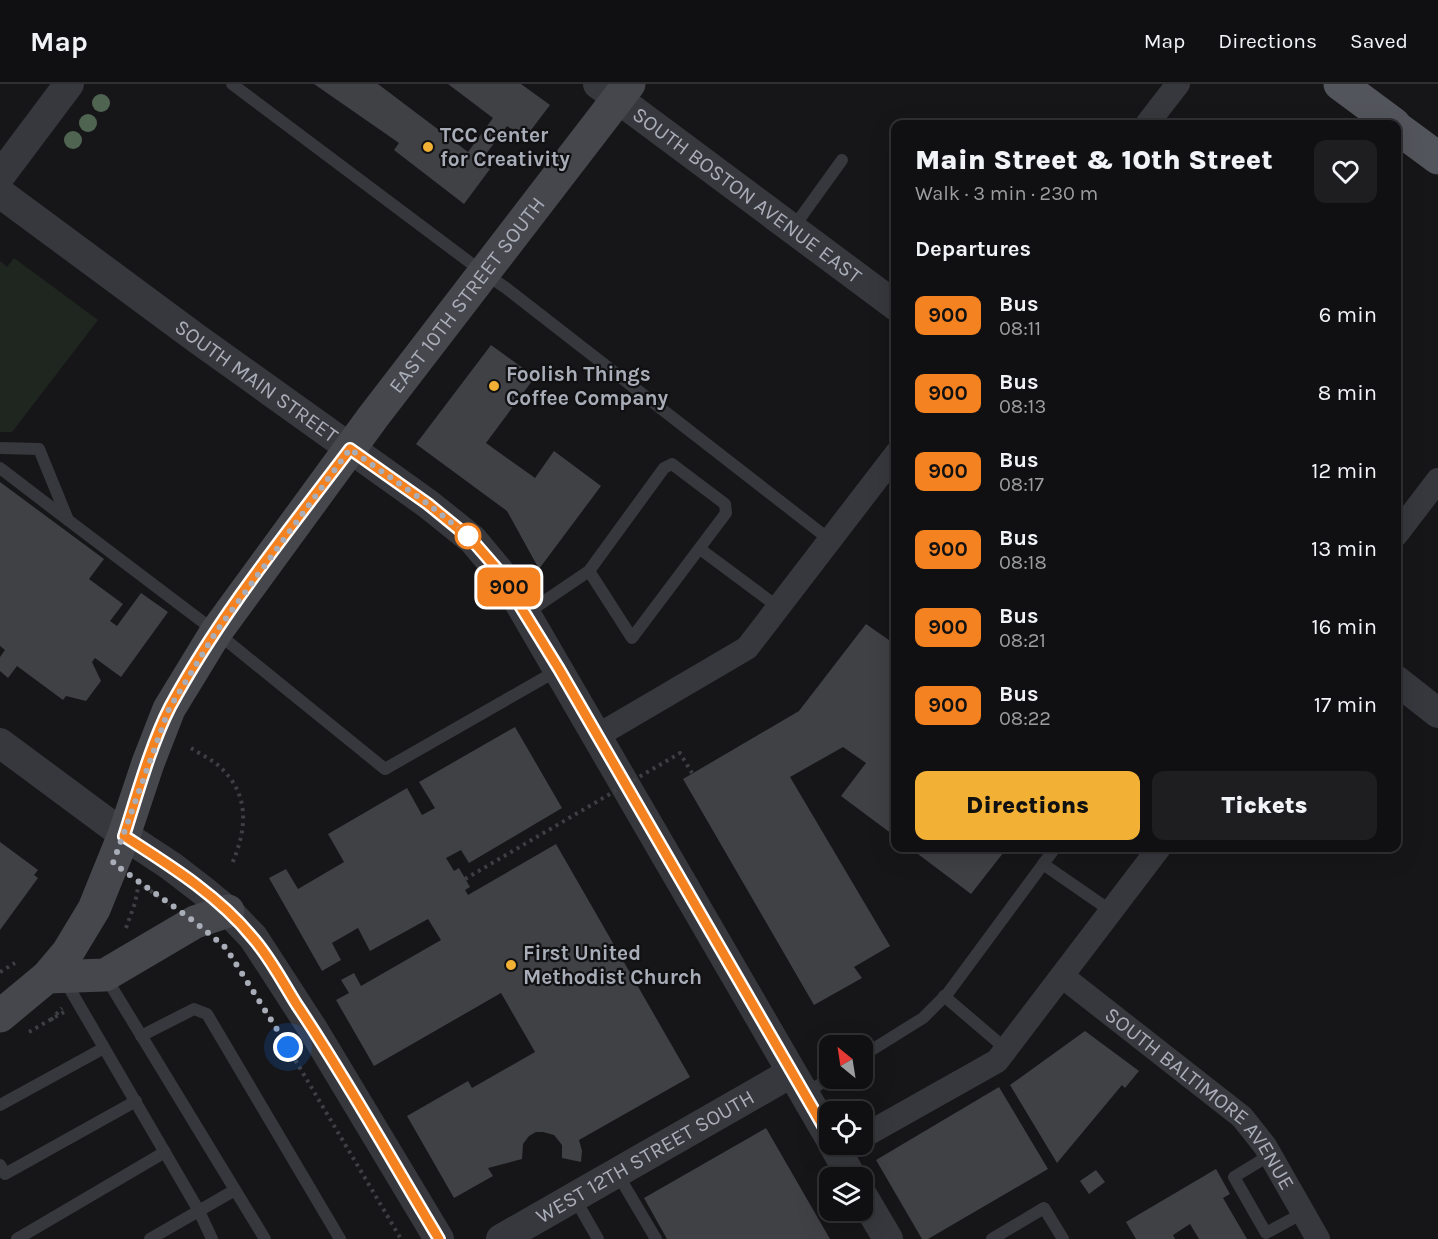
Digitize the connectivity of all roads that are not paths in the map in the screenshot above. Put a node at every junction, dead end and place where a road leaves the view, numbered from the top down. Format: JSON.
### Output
{"nodes":[{"id":1,"x":69,"y":84,"type":"edge"},
{"id":2,"x":232,"y":84,"type":"edge"},
{"id":3,"x":1178,"y":84,"type":"edge"},
{"id":4,"x":1340,"y":84,"type":"edge"},
{"id":5,"x":615,"y":89,"type":"edge"},
{"id":6,"x":1150,"y":120,"type":"edge"},
{"id":7,"x":1387,"y":120,"type":"edge"},
{"id":8,"x":1401,"y":130,"type":"edge"},
{"id":9,"x":1438,"y":158,"type":"edge"},
{"id":10,"x":842,"y":160,"type":"dead end"},
{"id":11,"x":0,"y":176,"type":"edge"},
{"id":12,"x":0,"y":193,"type":"edge"},
{"id":13,"x":793,"y":229,"type":"junction"},
{"id":14,"x":484,"y":273,"type":"junction"},
{"id":15,"x":891,"y":302,"type":"edge"},
{"id":16,"x":0,"y":448,"type":"edge"},
{"id":17,"x":350,"y":449,"type":"junction"},
{"id":18,"x":891,"y":461,"type":"edge"},
{"id":19,"x":0,"y":468,"type":"edge"},
{"id":20,"x":1438,"y":480,"type":"edge"},
{"id":21,"x":68,"y":520,"type":"junction"},
{"id":22,"x":1401,"y":528,"type":"edge"},
{"id":23,"x":830,"y":540,"type":"junction"},
{"id":24,"x":699,"y":549,"type":"junction"},
{"id":25,"x":589,"y":570,"type":"junction"},
{"id":26,"x":778,"y":607,"type":"junction"},
{"id":27,"x":526,"y":614,"type":"junction"},
{"id":28,"x":216,"y":632,"type":"junction"},
{"id":29,"x":559,"y":669,"type":"junction"},
{"id":30,"x":1401,"y":684,"type":"edge"},
{"id":31,"x":1438,"y":713,"type":"edge"},
{"id":32,"x":597,"y":736,"type":"junction"},
{"id":33,"x":0,"y":743,"type":"edge"},
{"id":34,"x":118,"y":849,"type":"junction"},
{"id":35,"x":1052,"y":852,"type":"edge"},
{"id":36,"x":1156,"y":852,"type":"edge"},
{"id":37,"x":1043,"y":864,"type":"junction"},
{"id":38,"x":228,"y":911,"type":"junction"},
{"id":39,"x":1111,"y":911,"type":"junction"},
{"id":40,"x":105,"y":975,"type":"junction"},
{"id":41,"x":1062,"y":976,"type":"junction"},
{"id":42,"x":55,"y":977,"type":"junction"},
{"id":43,"x":944,"y":996,"type":"junction"},
{"id":44,"x":0,"y":1016,"type":"edge"},
{"id":45,"x":141,"y":1036,"type":"junction"},
{"id":46,"x":104,"y":1048,"type":"junction"},
{"id":47,"x":873,"y":1049,"type":"edge"},
{"id":48,"x":1006,"y":1049,"type":"junction"},
{"id":49,"x":819,"y":1080,"type":"edge"},
{"id":50,"x":797,"y":1084,"type":"junction"},
{"id":51,"x":136,"y":1101,"type":"junction"},
{"id":52,"x":0,"y":1106,"type":"edge"},
{"id":53,"x":819,"y":1112,"type":"edge"},
{"id":54,"x":873,"y":1127,"type":"edge"},
{"id":55,"x":165,"y":1152,"type":"junction"},
{"id":56,"x":1270,"y":1155,"type":"junction"},
{"id":57,"x":0,"y":1165,"type":"edge"},
{"id":58,"x":617,"y":1173,"type":"junction"},
{"id":59,"x":235,"y":1190,"type":"junction"},
{"id":60,"x":574,"y":1197,"type":"junction"},
{"id":61,"x":199,"y":1211,"type":"junction"},
{"id":62,"x":1303,"y":1213,"type":"junction"},
{"id":63,"x":873,"y":1215,"type":"edge"},
{"id":64,"x":886,"y":1238,"type":"edge"},
{"id":65,"x":17,"y":1239,"type":"edge"},
{"id":66,"x":150,"y":1239,"type":"edge"},
{"id":67,"x":212,"y":1239,"type":"edge"},
{"id":68,"x":265,"y":1239,"type":"edge"},
{"id":69,"x":340,"y":1239,"type":"edge"},
{"id":70,"x":440,"y":1239,"type":"edge"},
{"id":71,"x":501,"y":1239,"type":"edge"},
{"id":72,"x":598,"y":1239,"type":"edge"},
{"id":73,"x":656,"y":1239,"type":"edge"},
{"id":74,"x":992,"y":1239,"type":"edge"},
{"id":75,"x":1063,"y":1239,"type":"edge"},
{"id":76,"x":1318,"y":1239,"type":"edge"}],
"edges":[{"from":1,"to":11,"type":"street"},
{"from":2,"to":14,"type":"lane"},
{"from":3,"to":6,"type":"street"},
{"from":4,"to":7,"type":"main road"},
{"from":5,"to":13,"type":"street","name":"SOUTH BOSTON AVENUE EAST"},
{"from":5,"to":14,"type":"main road","name":"EAST 10TH STREET SOUTH"},
{"from":8,"to":9,"type":"main road"},
{"from":10,"to":13,"type":"lane"},
{"from":12,"to":17,"type":"street","name":"SOUTH MAIN STREET"},
{"from":13,"to":15,"type":"street","name":"SOUTH BOSTON AVENUE EAST"},
{"from":14,"to":17,"type":"main road","name":"EAST 10TH STREET SOUTH"},
{"from":14,"to":23,"type":"lane"},
{"from":16,"to":21,"type":"lane"},
{"from":17,"to":27,"type":"street","name":"SOUTH MAIN STREET"},
{"from":17,"to":28,"type":"main road","name":"EAST 10TH STREET SOUTH"},
{"from":18,"to":23,"type":"street"},
{"from":19,"to":21,"type":"lane"},
{"from":20,"to":22,"type":"street"},
{"from":21,"to":28,"type":"lane"},
{"from":23,"to":26,"type":"street"},
{"from":24,"to":25,"type":"lane"},
{"from":24,"to":25,"type":"lane"},
{"from":24,"to":26,"type":"lane"},
{"from":25,"to":27,"type":"lane"},
{"from":26,"to":32,"type":"street"},
{"from":27,"to":29,"type":"street","name":"SOUTH MAIN STREET"},
{"from":28,"to":29,"type":"lane"},
{"from":28,"to":34,"type":"main road","name":"EAST 10TH STREET SOUTH"},
{"from":29,"to":32,"type":"street","name":"SOUTH MAIN STREET"},
{"from":30,"to":31,"type":"street"},
{"from":32,"to":50,"type":"street","name":"SOUTH MAIN STREET"},
{"from":33,"to":34,"type":"street"},
{"from":34,"to":38,"type":"street"},
{"from":34,"to":42,"type":"main road","name":"EAST 10TH STREET SOUTH"},
{"from":35,"to":37,"type":"lane"},
{"from":36,"to":39,"type":"street"},
{"from":37,"to":39,"type":"lane"},
{"from":37,"to":43,"type":"lane"},
{"from":38,"to":40,"type":"main road"},
{"from":38,"to":70,"type":"street"},
{"from":39,"to":41,"type":"street"},
{"from":40,"to":42,"type":"main road"},
{"from":40,"to":45,"type":"lane"},
{"from":41,"to":48,"type":"street"},
{"from":41,"to":56,"type":"street","name":"SOUTH BALTIMORE AVENUE"},
{"from":42,"to":44,"type":"main road","name":"EAST 10TH STREET SOUTH"},
{"from":42,"to":46,"type":"lane"},
{"from":43,"to":47,"type":"lane"},
{"from":43,"to":48,"type":"lane"},
{"from":45,"to":59,"type":"lane"},
{"from":45,"to":69,"type":"lane"},
{"from":46,"to":51,"type":"lane"},
{"from":46,"to":52,"type":"lane"},
{"from":48,"to":54,"type":"street"},
{"from":49,"to":50,"type":"lane"},
{"from":50,"to":53,"type":"street","name":"SOUTH MAIN STREET"},
{"from":50,"to":58,"type":"street","name":"WEST 12TH STREET SOUTH"},
{"from":51,"to":55,"type":"lane"},
{"from":51,"to":57,"type":"lane"},
{"from":55,"to":61,"type":"lane"},
{"from":55,"to":65,"type":"lane"},
{"from":56,"to":62,"type":"street","name":"SOUTH BALTIMORE AVENUE"},
{"from":56,"to":62,"type":"lane"},
{"from":58,"to":60,"type":"street","name":"WEST 12TH STREET SOUTH"},
{"from":58,"to":73,"type":"lane"},
{"from":59,"to":61,"type":"lane"},
{"from":59,"to":68,"type":"lane"},
{"from":60,"to":71,"type":"street","name":"WEST 12TH STREET SOUTH"},
{"from":60,"to":72,"type":"lane"},
{"from":61,"to":66,"type":"lane"},
{"from":61,"to":67,"type":"lane"},
{"from":62,"to":76,"type":"street","name":"SOUTH BALTIMORE AVENUE"},
{"from":63,"to":64,"type":"street"},
{"from":74,"to":75,"type":"lane"}]}
